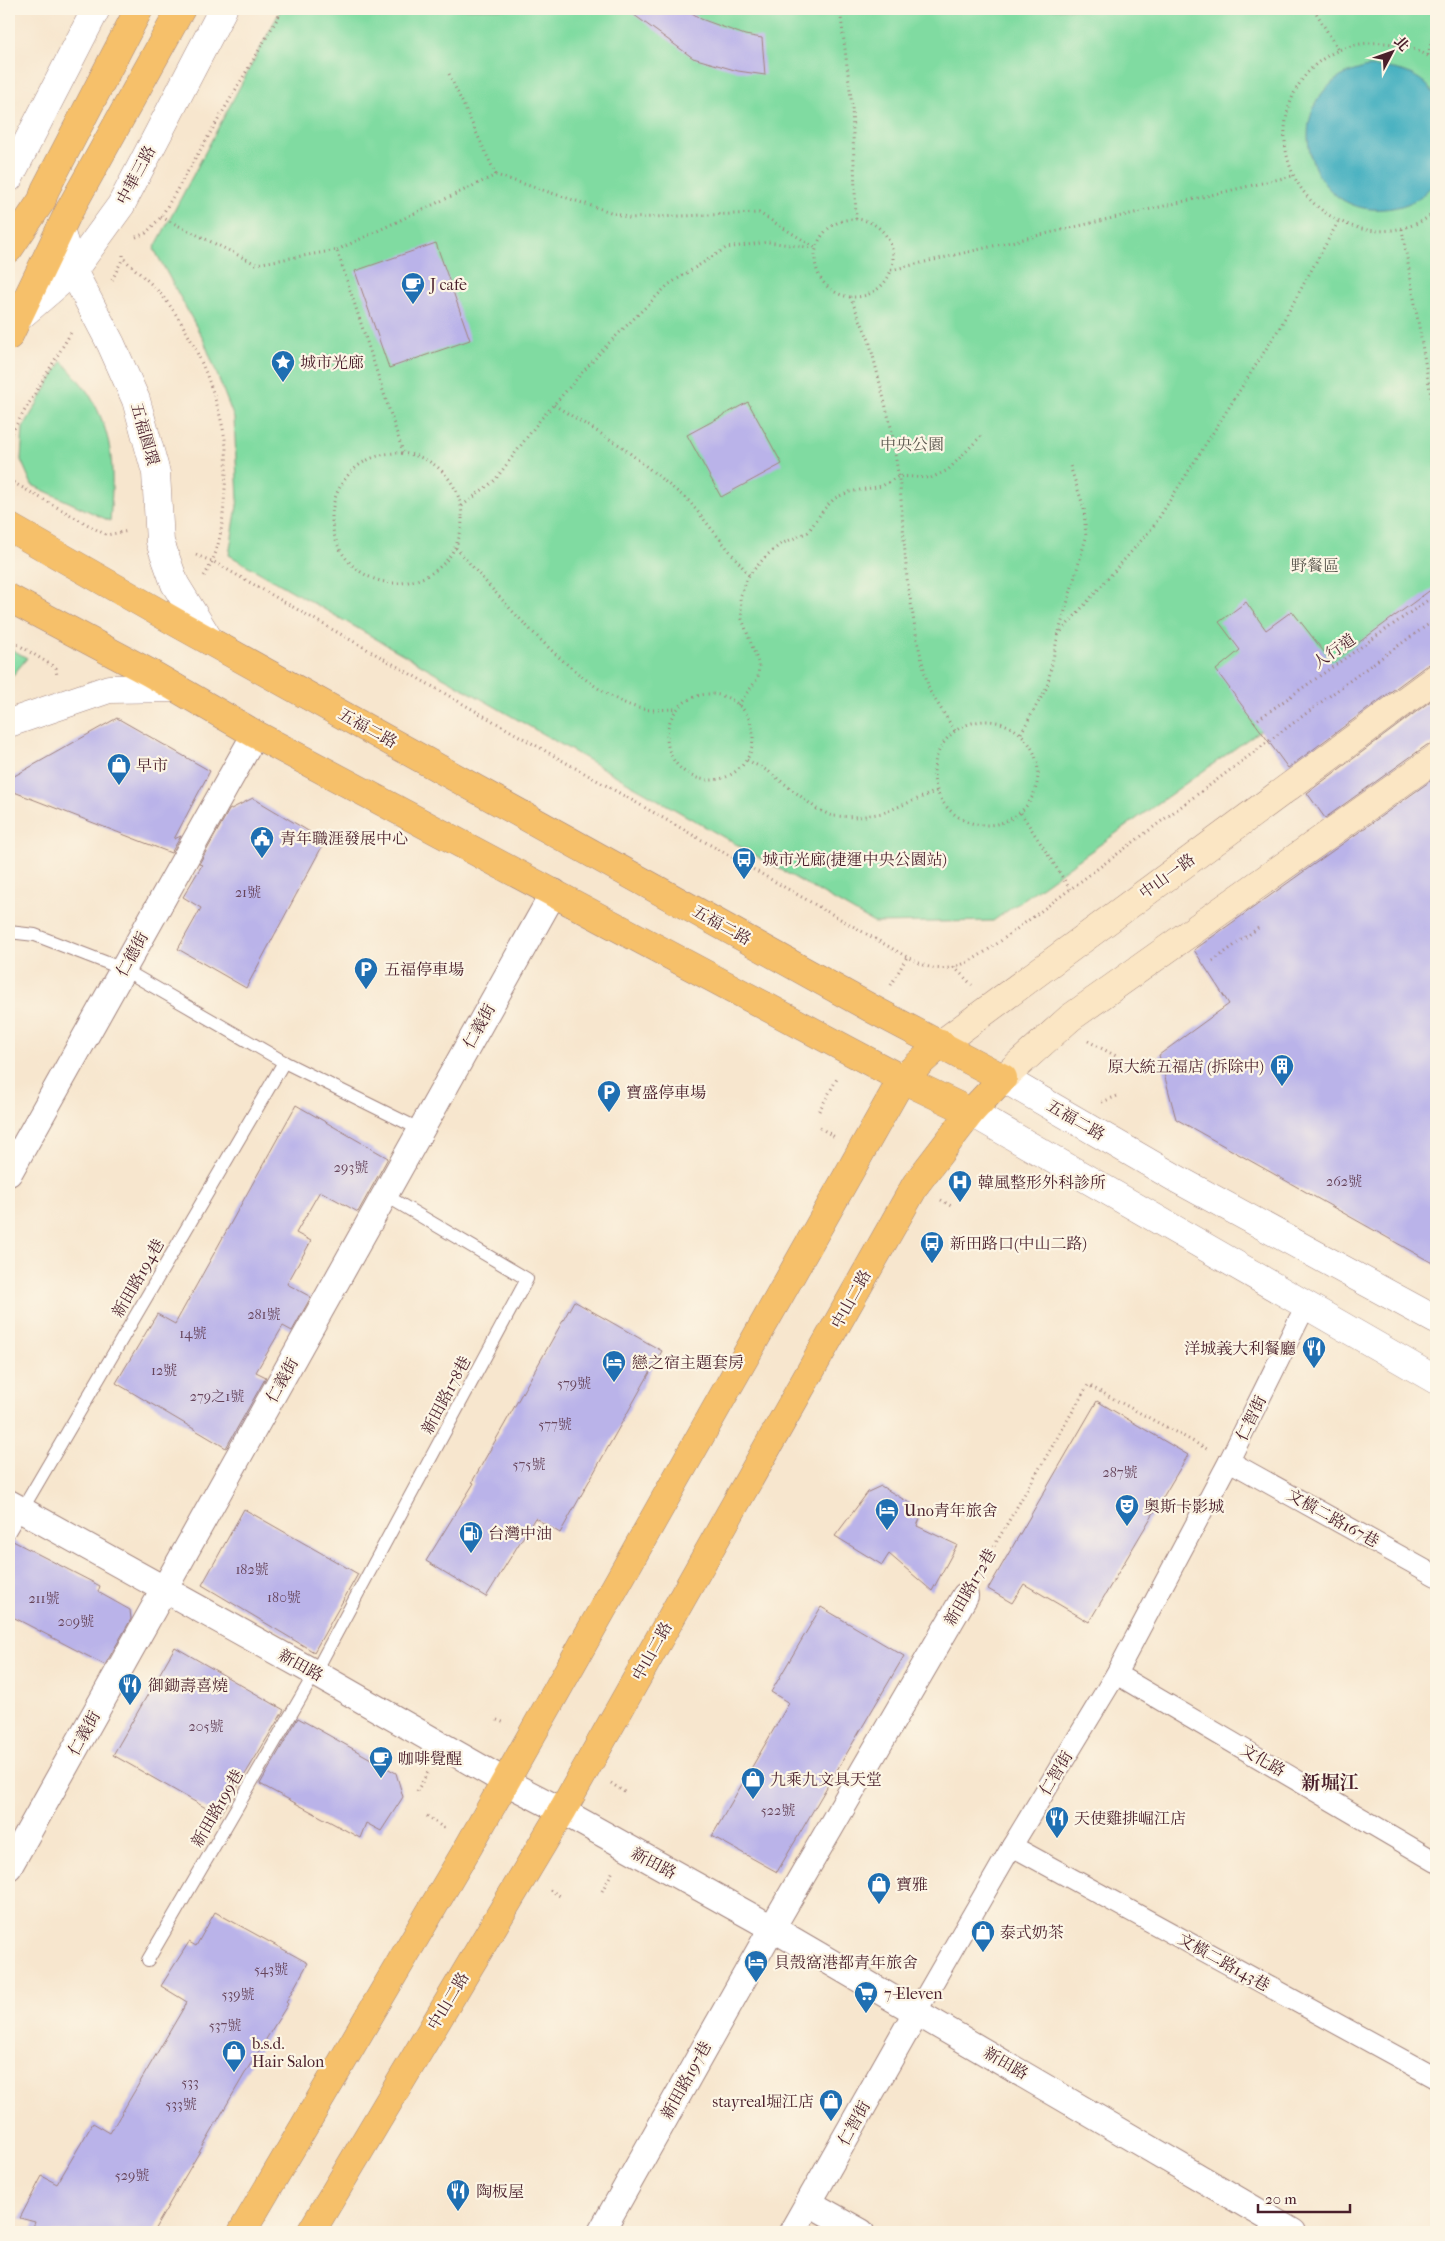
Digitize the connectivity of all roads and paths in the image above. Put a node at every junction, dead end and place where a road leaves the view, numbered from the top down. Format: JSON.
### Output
{"nodes":[{"id":1,"x":96,"y":9,"type":"edge"},
{"id":2,"x":139,"y":9,"type":"edge"},
{"id":3,"x":181,"y":9,"type":"edge"},
{"id":4,"x":223,"y":9,"type":"edge"},
{"id":5,"x":283,"y":9,"type":"edge"},
{"id":6,"x":840,"y":9,"type":"edge"},
{"id":7,"x":1314,"y":9,"type":"edge"},
{"id":8,"x":1436,"y":24,"type":"edge"},
{"id":9,"x":1338,"y":50,"type":"junction"},
{"id":10,"x":1428,"y":55,"type":"junction"},
{"id":11,"x":1436,"y":62,"type":"edge"},
{"id":12,"x":449,"y":74,"type":"dead end"},
{"id":13,"x":496,"y":174,"type":"junction"},
{"id":14,"x":1292,"y":176,"type":"junction"},
{"id":15,"x":9,"y":178,"type":"edge"},
{"id":16,"x":1436,"y":211,"type":"edge"},
{"id":17,"x":161,"y":216,"type":"junction"},
{"id":18,"x":856,"y":219,"type":"junction"},
{"id":19,"x":1338,"y":222,"type":"junction"},
{"id":20,"x":1402,"y":228,"type":"junction"},
{"id":21,"x":60,"y":230,"type":"junction"},
{"id":22,"x":132,"y":238,"type":"dead end"},
{"id":23,"x":816,"y":248,"type":"junction"},
{"id":24,"x":9,"y":249,"type":"edge"},
{"id":25,"x":123,"y":250,"type":"dead end"},
{"id":26,"x":337,"y":250,"type":"junction"},
{"id":27,"x":891,"y":270,"type":"junction"},
{"id":28,"x":73,"y":271,"type":"junction"},
{"id":29,"x":850,"y":297,"type":"junction"},
{"id":30,"x":14,"y":327,"type":"edge"},
{"id":31,"x":72,"y":331,"type":"dead end"},
{"id":32,"x":554,"y":405,"type":"junction"},
{"id":33,"x":1436,"y":425,"type":"edge"},
{"id":34,"x":982,"y":435,"type":"dead end"},
{"id":35,"x":9,"y":437,"type":"edge"},
{"id":36,"x":403,"y":452,"type":"junction"},
{"id":37,"x":1069,"y":463,"type":"dead end"},
{"id":38,"x":899,"y":476,"type":"junction"},
{"id":39,"x":9,"y":480,"type":"edge"},
{"id":40,"x":462,"y":506,"type":"junction"},
{"id":41,"x":9,"y":527,"type":"edge"},
{"id":42,"x":128,"y":531,"type":"dead end"},
{"id":43,"x":456,"y":547,"type":"junction"},
{"id":44,"x":214,"y":562,"type":"junction"},
{"id":45,"x":749,"y":575,"type":"junction"},
{"id":46,"x":204,"y":576,"type":"dead end"},
{"id":47,"x":9,"y":598,"type":"edge"},
{"id":48,"x":1428,"y":600,"type":"dead end"},
{"id":49,"x":1436,"y":619,"type":"edge"},
{"id":50,"x":1058,"y":635,"type":"junction"},
{"id":51,"x":9,"y":639,"type":"edge"},
{"id":52,"x":210,"y":641,"type":"junction"},
{"id":53,"x":1436,"y":678,"type":"edge"},
{"id":54,"x":57,"y":684,"type":"dead end"},
{"id":55,"x":175,"y":688,"type":"junction"},
{"id":56,"x":738,"y":705,"type":"junction"},
{"id":57,"x":677,"y":709,"type":"junction"},
{"id":58,"x":1254,"y":722,"type":"dead end"},
{"id":59,"x":9,"y":723,"type":"edge"},
{"id":60,"x":955,"y":730,"type":"junction"},
{"id":61,"x":1021,"y":733,"type":"junction"},
{"id":62,"x":255,"y":734,"type":"junction"},
{"id":63,"x":1436,"y":758,"type":"edge"},
{"id":64,"x":747,"y":760,"type":"junction"},
{"id":65,"x":937,"y":791,"type":"junction"},
{"id":66,"x":1021,"y":812,"type":"junction"},
{"id":67,"x":1070,"y":889,"type":"junction"},
{"id":68,"x":554,"y":892,"type":"junction"},
{"id":69,"x":1258,"y":928,"type":"dead end"},
{"id":70,"x":9,"y":932,"type":"edge"},
{"id":71,"x":1213,"y":961,"type":"dead end"},
{"id":72,"x":123,"y":969,"type":"junction"},
{"id":73,"x":941,"y":1044,"type":"junction"},
{"id":74,"x":284,"y":1062,"type":"junction"},
{"id":75,"x":1003,"y":1078,"type":"junction"},
{"id":76,"x":902,"y":1079,"type":"junction"},
{"id":77,"x":971,"y":1112,"type":"junction"},
{"id":78,"x":421,"y":1130,"type":"junction"},
{"id":79,"x":9,"y":1173,"type":"edge"},
{"id":80,"x":385,"y":1195,"type":"junction"},
{"id":81,"x":1306,"y":1305,"type":"junction"},
{"id":82,"x":1436,"y":1320,"type":"edge"},
{"id":83,"x":1436,"y":1380,"type":"edge"},
{"id":84,"x":1229,"y":1461,"type":"junction"},
{"id":85,"x":13,"y":1515,"type":"edge"},
{"id":86,"x":1436,"y":1576,"type":"edge"},
{"id":87,"x":165,"y":1589,"type":"junction"},
{"id":88,"x":965,"y":1596,"type":"joint"},
{"id":89,"x":315,"y":1673,"type":"junction"},
{"id":90,"x":1116,"y":1674,"type":"junction"},
{"id":91,"x":504,"y":1781,"type":"junction"},
{"id":92,"x":562,"y":1811,"type":"junction"},
{"id":93,"x":1012,"y":1846,"type":"junction"},
{"id":94,"x":1436,"y":1862,"type":"edge"},
{"id":95,"x":9,"y":1867,"type":"edge"},
{"id":96,"x":772,"y":1928,"type":"junction"},
{"id":97,"x":148,"y":1960,"type":"dead end"},
{"id":98,"x":917,"y":2011,"type":"junction"},
{"id":99,"x":1436,"y":2078,"type":"edge"},
{"id":100,"x":809,"y":2203,"type":"junction"},
{"id":101,"x":242,"y":2232,"type":"edge"},
{"id":102,"x":311,"y":2232,"type":"edge"},
{"id":103,"x":601,"y":2232,"type":"edge"},
{"id":104,"x":792,"y":2232,"type":"edge"},
{"id":105,"x":861,"y":2232,"type":"edge"},
{"id":106,"x":1294,"y":2232,"type":"edge"}],
"edges":[{"from":1,"to":15,"type":"street"},
{"from":2,"to":24,"type":"main road"},
{"from":3,"to":21,"type":"main road","name":"中華三路"},
{"from":4,"to":28,"type":"street","name":"中華三路"},
{"from":5,"to":17,"type":"path"},
{"from":6,"to":18,"type":"path"},
{"from":7,"to":9,"type":"path"},
{"from":8,"to":10,"type":"path"},
{"from":9,"to":10,"type":"path"},
{"from":9,"to":14,"type":"path"},
{"from":10,"to":11,"type":"path"},
{"from":12,"to":13,"type":"path"},
{"from":13,"to":23,"type":"path"},
{"from":13,"to":26,"type":"path"},
{"from":14,"to":19,"type":"path"},
{"from":14,"to":27,"type":"path"},
{"from":16,"to":20,"type":"path"},
{"from":17,"to":22,"type":"path"},
{"from":17,"to":26,"type":"path"},
{"from":18,"to":23,"type":"path"},
{"from":18,"to":27,"type":"path"},
{"from":19,"to":20,"type":"path"},
{"from":19,"to":50,"type":"path"},
{"from":20,"to":33,"type":"path"},
{"from":21,"to":28,"type":"street","name":"五福圓環"},
{"from":21,"to":30,"type":"main road","name":"中華三路"},
{"from":23,"to":29,"type":"path"},
{"from":23,"to":32,"type":"path"},
{"from":25,"to":44,"type":"path"},
{"from":26,"to":36,"type":"path"},
{"from":27,"to":29,"type":"path"},
{"from":28,"to":30,"type":"street","name":"中華三路"},
{"from":28,"to":52,"type":"street","name":"五福圓環"},
{"from":29,"to":38,"type":"path"},
{"from":31,"to":35,"type":"path"},
{"from":32,"to":40,"type":"path"},
{"from":32,"to":45,"type":"path"},
{"from":34,"to":38,"type":"path"},
{"from":36,"to":40,"type":"path"},
{"from":36,"to":43,"type":"path"},
{"from":37,"to":50,"type":"path"},
{"from":38,"to":45,"type":"path"},
{"from":38,"to":60,"type":"path"},
{"from":39,"to":42,"type":"path"},
{"from":40,"to":43,"type":"path"},
{"from":41,"to":52,"type":"main road","name":"五福二路"},
{"from":43,"to":57,"type":"path"},
{"from":44,"to":46,"type":"path"},
{"from":44,"to":67,"type":"path"},
{"from":45,"to":56,"type":"path"},
{"from":47,"to":55,"type":"main road"},
{"from":48,"to":58,"type":"path","name":"人行道"},
{"from":49,"to":67,"type":"path"},
{"from":50,"to":61,"type":"path"},
{"from":51,"to":54,"type":"path"},
{"from":52,"to":73,"type":"main road","name":"五福二路"},
{"from":53,"to":73,"type":"main road","name":"中山一路"},
{"from":55,"to":59,"type":"street"},
{"from":55,"to":62,"type":"main road"},
{"from":56,"to":57,"type":"path"},
{"from":56,"to":64,"type":"path"},
{"from":57,"to":64,"type":"path"},
{"from":60,"to":61,"type":"path"},
{"from":60,"to":65,"type":"path"},
{"from":61,"to":66,"type":"path"},
{"from":62,"to":68,"type":"main road"},
{"from":62,"to":72,"type":"street","name":"仁德街"},
{"from":63,"to":75,"type":"main road"},
{"from":64,"to":65,"type":"path"},
{"from":65,"to":66,"type":"path"},
{"from":66,"to":67,"type":"path"},
{"from":68,"to":76,"type":"main road"},
{"from":68,"to":78,"type":"street","name":"仁義街"},
{"from":69,"to":71,"type":"path"},
{"from":70,"to":72,"type":"lane"},
{"from":72,"to":74,"type":"lane"},
{"from":72,"to":79,"type":"street","name":"仁德街"},
{"from":73,"to":75,"type":"main road","name":"五福二路"},
{"from":73,"to":76,"type":"main road","name":"中山一路"},
{"from":74,"to":78,"type":"lane"},
{"from":74,"to":85,"type":"lane","name":"新田路194巷"},
{"from":75,"to":77,"type":"main road","name":"中山二路"},
{"from":75,"to":82,"type":"street","name":"五福二路"},
{"from":76,"to":77,"type":"main road"},
{"from":76,"to":91,"type":"main road"},
{"from":77,"to":81,"type":"street"},
{"from":77,"to":92,"type":"main road","name":"中山二路"},
{"from":78,"to":80,"type":"street","name":"仁義街"},
{"from":80,"to":87,"type":"street","name":"仁義街"},
{"from":80,"to":89,"type":"lane","name":"新田路178巷"},
{"from":81,"to":83,"type":"street"},
{"from":81,"to":84,"type":"street","name":"仁智街"},
{"from":84,"to":86,"type":"street","name":"文橫二路167巷"},
{"from":84,"to":88,"type":"path","name":"新田路172巷"},
{"from":84,"to":90,"type":"street","name":"仁智街"},
{"from":85,"to":87,"type":"street","name":"新田路"},
{"from":87,"to":89,"type":"street","name":"新田路"},
{"from":87,"to":95,"type":"street","name":"仁義街"},
{"from":88,"to":96,"type":"street","name":"新田路172巷"},
{"from":89,"to":91,"type":"street","name":"新田路"},
{"from":89,"to":97,"type":"lane","name":"新田路199巷"},
{"from":90,"to":93,"type":"street","name":"仁智街"},
{"from":90,"to":94,"type":"street","name":"文化路"},
{"from":91,"to":92,"type":"street","name":"新田路"},
{"from":91,"to":101,"type":"main road"},
{"from":92,"to":96,"type":"street","name":"新田路"},
{"from":92,"to":102,"type":"main road","name":"中山二路"},
{"from":93,"to":98,"type":"street","name":"仁智街"},
{"from":93,"to":99,"type":"street","name":"文橫二路143巷"},
{"from":96,"to":98,"type":"street","name":"新田路"},
{"from":96,"to":103,"type":"street","name":"新田路197巷"},
{"from":98,"to":100,"type":"street","name":"仁智街"},
{"from":98,"to":106,"type":"street","name":"新田路"},
{"from":100,"to":104,"type":"street","name":"仁智街"},
{"from":100,"to":105,"type":"street"}]}
